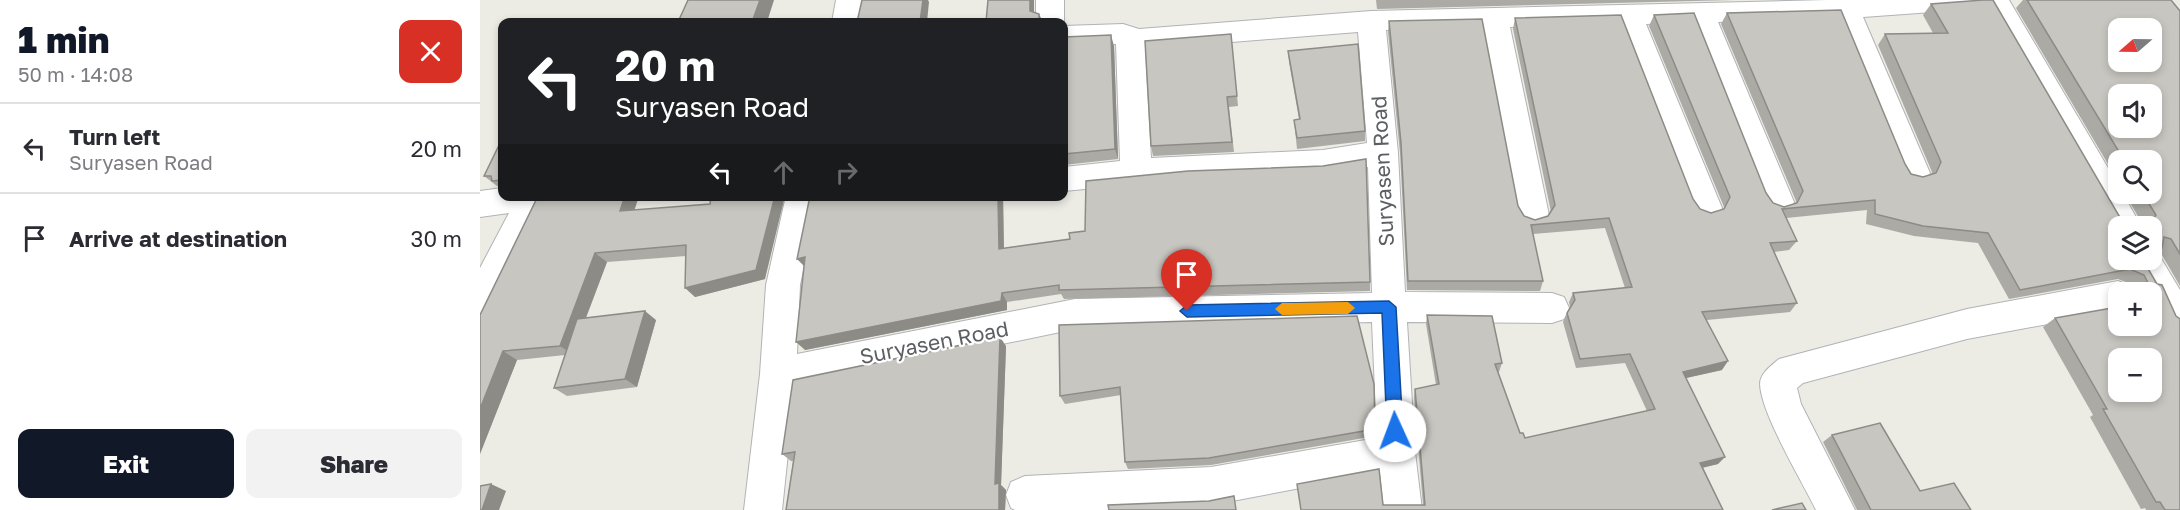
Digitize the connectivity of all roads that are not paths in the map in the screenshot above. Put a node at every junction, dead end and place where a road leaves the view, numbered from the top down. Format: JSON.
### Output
{"nodes":[{"id":1,"x":850,"y":0,"type":"edge"},
{"id":2,"x":1050,"y":0,"type":"edge"},
{"id":3,"x":1974,"y":0,"type":"edge"},
{"id":4,"x":1995,"y":0,"type":"edge"},
{"id":5,"x":1846,"y":9,"type":"junction"},
{"id":6,"x":1701,"y":13,"type":"junction"},
{"id":7,"x":1629,"y":15,"type":"junction"},
{"id":8,"x":847,"y":18,"type":"edge"},
{"id":9,"x":1050,"y":18,"type":"edge"},
{"id":10,"x":1494,"y":18,"type":"junction"},
{"id":11,"x":1371,"y":21,"type":"junction"},
{"id":12,"x":1068,"y":36,"type":"edge"},
{"id":13,"x":1131,"y":39,"type":"junction"},
{"id":14,"x":1383,"y":153,"type":"junction"},
{"id":15,"x":1136,"y":172,"type":"junction"},
{"id":16,"x":1914,"y":173,"type":"edge"},
{"id":17,"x":1068,"y":179,"type":"edge"},
{"id":18,"x":503,"y":201,"type":"edge"},
{"id":19,"x":532,"y":201,"type":"edge"},
{"id":20,"x":801,"y":201,"type":"edge"},
{"id":21,"x":1778,"y":202,"type":"edge"},
{"id":22,"x":480,"y":204,"type":"edge"},
{"id":23,"x":1706,"y":208,"type":"edge"},
{"id":24,"x":1533,"y":215,"type":"dead end"},
{"id":25,"x":2119,"y":216,"type":"edge"},
{"id":26,"x":2154,"y":281,"type":"edge"},
{"id":27,"x":2108,"y":298,"type":"edge"},
{"id":28,"x":480,"y":302,"type":"edge"},
{"id":29,"x":1389,"y":307,"type":"junction"},
{"id":30,"x":1552,"y":308,"type":"dead end"},
{"id":31,"x":2180,"y":320,"type":"edge"},
{"id":32,"x":778,"y":374,"type":"junction"},
{"id":33,"x":1396,"y":452,"type":"junction"},
{"id":34,"x":1025,"y":495,"type":"dead end"},
{"id":35,"x":764,"y":510,"type":"edge"},
{"id":36,"x":1403,"y":510,"type":"edge"},
{"id":37,"x":1836,"y":510,"type":"edge"}],
"edges":[{"from":1,"to":8,"type":"street"},
{"from":2,"to":9,"type":"street"},
{"from":3,"to":5,"type":"street"},
{"from":4,"to":25,"type":"street"},
{"from":5,"to":6,"type":"street"},
{"from":5,"to":16,"type":"street"},
{"from":6,"to":7,"type":"street"},
{"from":6,"to":21,"type":"street"},
{"from":7,"to":10,"type":"street"},
{"from":7,"to":23,"type":"street"},
{"from":10,"to":11,"type":"street"},
{"from":10,"to":24,"type":"street"},
{"from":11,"to":13,"type":"street"},
{"from":11,"to":14,"type":"street","name":"Suryasen Road"},
{"from":12,"to":13,"type":"street"},
{"from":13,"to":15,"type":"street"},
{"from":14,"to":15,"type":"street"},
{"from":14,"to":29,"type":"street","name":"Suryasen Road"},
{"from":15,"to":17,"type":"street"},
{"from":18,"to":22,"type":"street"},
{"from":19,"to":28,"type":"street"},
{"from":20,"to":32,"type":"street"},
{"from":26,"to":31,"type":"street"},
{"from":27,"to":37,"type":"street"},
{"from":29,"to":30,"type":"street"},
{"from":29,"to":32,"type":"street","name":"Suryasen Road"},
{"from":29,"to":33,"type":"street"},
{"from":32,"to":35,"type":"street"},
{"from":33,"to":34,"type":"street"},
{"from":33,"to":36,"type":"street"}]}
